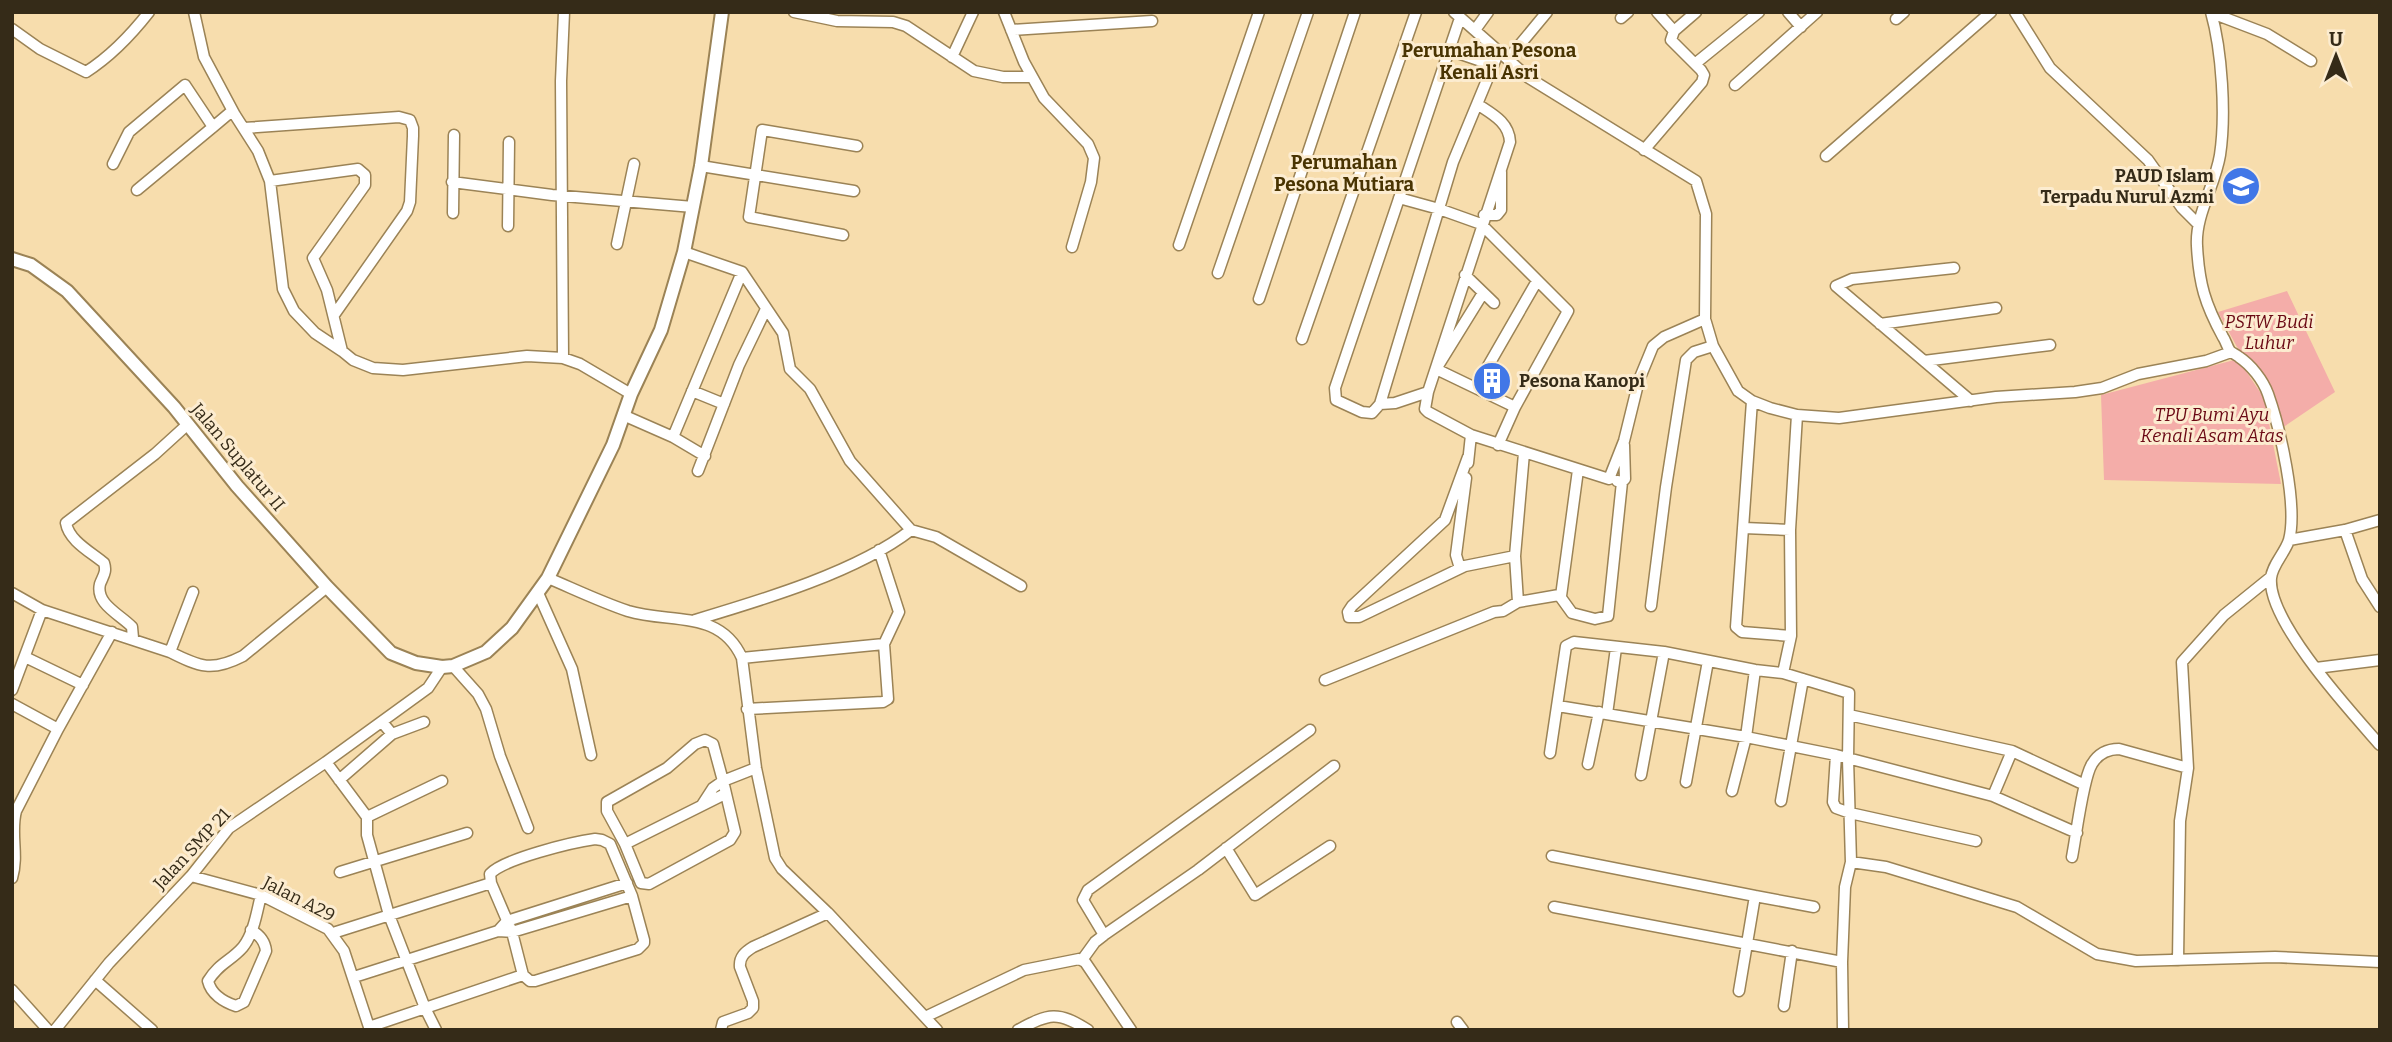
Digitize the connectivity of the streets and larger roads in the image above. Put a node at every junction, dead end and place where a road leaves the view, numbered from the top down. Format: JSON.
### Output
{"nodes":[{"id":1,"x":149,"y":12,"type":"edge"},
{"id":2,"x":194,"y":12,"type":"edge"},
{"id":3,"x":564,"y":12,"type":"edge"},
{"id":4,"x":722,"y":12,"type":"edge"},
{"id":5,"x":794,"y":12,"type":"edge"},
{"id":6,"x":973,"y":12,"type":"edge"},
{"id":7,"x":1004,"y":12,"type":"edge"},
{"id":8,"x":1099,"y":12,"type":"edge"},
{"id":9,"x":1259,"y":12,"type":"edge"},
{"id":10,"x":1308,"y":12,"type":"edge"},
{"id":11,"x":1416,"y":12,"type":"edge"},
{"id":12,"x":1488,"y":12,"type":"edge"},
{"id":13,"x":1547,"y":12,"type":"edge"},
{"id":14,"x":1657,"y":12,"type":"edge"},
{"id":15,"x":1696,"y":12,"type":"edge"},
{"id":16,"x":1759,"y":12,"type":"edge"},
{"id":17,"x":1788,"y":12,"type":"edge"},
{"id":18,"x":1817,"y":12,"type":"edge"},
{"id":19,"x":1991,"y":12,"type":"edge"},
{"id":20,"x":2015,"y":12,"type":"edge"},
{"id":21,"x":1354,"y":13,"type":"edge"},
{"id":22,"x":2212,"y":13,"type":"edge"},
{"id":23,"x":1457,"y":15,"type":"edge"},
{"id":24,"x":1152,"y":21,"type":"dead end"},
{"id":25,"x":1100,"y":24,"type":"junction"},
{"id":26,"x":1801,"y":27,"type":"junction"},
{"id":27,"x":12,"y":29,"type":"edge"},
{"id":28,"x":1011,"y":30,"type":"junction"},
{"id":29,"x":1475,"y":30,"type":"junction"},
{"id":30,"x":1674,"y":31,"type":"junction"},
{"id":31,"x":1450,"y":50,"type":"junction"},
{"id":32,"x":1499,"y":51,"type":"junction"},
{"id":33,"x":952,"y":57,"type":"junction"},
{"id":34,"x":1508,"y":59,"type":"junction"},
{"id":35,"x":2311,"y":61,"type":"dead end"},
{"id":36,"x":1696,"y":63,"type":"junction"},
{"id":37,"x":1493,"y":65,"type":"junction"},
{"id":38,"x":1032,"y":77,"type":"junction"},
{"id":39,"x":1735,"y":85,"type":"dead end"},
{"id":40,"x":1477,"y":104,"type":"junction"},
{"id":41,"x":232,"y":111,"type":"junction"},
{"id":42,"x":213,"y":127,"type":"junction"},
{"id":43,"x":244,"y":128,"type":"junction"},
{"id":44,"x":454,"y":135,"type":"dead end"},
{"id":45,"x":509,"y":142,"type":"dead end"},
{"id":46,"x":857,"y":146,"type":"dead end"},
{"id":47,"x":1644,"y":150,"type":"junction"},
{"id":48,"x":1826,"y":156,"type":"dead end"},
{"id":49,"x":113,"y":164,"type":"dead end"},
{"id":50,"x":634,"y":164,"type":"dead end"},
{"id":51,"x":701,"y":166,"type":"junction"},
{"id":52,"x":756,"y":175,"type":"junction"},
{"id":53,"x":452,"y":179,"type":"junction"},
{"id":54,"x":270,"y":181,"type":"junction"},
{"id":55,"x":509,"y":186,"type":"junction"},
{"id":56,"x":138,"y":190,"type":"dead end"},
{"id":57,"x":854,"y":191,"type":"dead end"},
{"id":58,"x":562,"y":194,"type":"junction"},
{"id":59,"x":1399,"y":198,"type":"junction"},
{"id":60,"x":628,"y":201,"type":"junction"},
{"id":61,"x":693,"y":207,"type":"junction"},
{"id":62,"x":1439,"y":209,"type":"junction"},
{"id":63,"x":453,"y":213,"type":"dead end"},
{"id":64,"x":1483,"y":220,"type":"junction"},
{"id":65,"x":2198,"y":224,"type":"junction"},
{"id":66,"x":508,"y":226,"type":"dead end"},
{"id":67,"x":843,"y":235,"type":"dead end"},
{"id":68,"x":617,"y":244,"type":"dead end"},
{"id":69,"x":1179,"y":245,"type":"dead end"},
{"id":70,"x":1072,"y":247,"type":"dead end"},
{"id":71,"x":684,"y":252,"type":"junction"},
{"id":72,"x":12,"y":260,"type":"edge"},
{"id":73,"x":1954,"y":268,"type":"dead end"},
{"id":74,"x":742,"y":272,"type":"junction"},
{"id":75,"x":1218,"y":273,"type":"dead end"},
{"id":76,"x":1465,"y":275,"type":"junction"},
{"id":77,"x":1537,"y":281,"type":"junction"},
{"id":78,"x":1483,"y":293,"type":"junction"},
{"id":79,"x":1259,"y":299,"type":"dead end"},
{"id":80,"x":1494,"y":303,"type":"dead end"},
{"id":81,"x":1996,"y":307,"type":"dead end"},
{"id":82,"x":766,"y":309,"type":"junction"},
{"id":83,"x":334,"y":315,"type":"junction"},
{"id":84,"x":1705,"y":319,"type":"junction"},
{"id":85,"x":1880,"y":324,"type":"junction"},
{"id":86,"x":1302,"y":339,"type":"dead end"},
{"id":87,"x":2050,"y":345,"type":"dead end"},
{"id":88,"x":1713,"y":346,"type":"junction"},
{"id":89,"x":342,"y":351,"type":"junction"},
{"id":90,"x":2231,"y":352,"type":"junction"},
{"id":91,"x":563,"y":358,"type":"junction"},
{"id":92,"x":1924,"y":361,"type":"junction"},
{"id":93,"x":1436,"y":369,"type":"junction"},
{"id":94,"x":1476,"y":387,"type":"junction"},
{"id":95,"x":692,"y":391,"type":"junction"},
{"id":96,"x":1428,"y":391,"type":"junction"},
{"id":97,"x":631,"y":394,"type":"junction"},
{"id":98,"x":1752,"y":401,"type":"junction"},
{"id":99,"x":1971,"y":401,"type":"junction"},
{"id":100,"x":724,"y":404,"type":"junction"},
{"id":101,"x":1380,"y":404,"type":"junction"},
{"id":102,"x":1516,"y":407,"type":"junction"},
{"id":103,"x":624,"y":415,"type":"junction"},
{"id":104,"x":1797,"y":415,"type":"junction"},
{"id":105,"x":188,"y":424,"type":"junction"},
{"id":106,"x":1471,"y":435,"type":"junction"},
{"id":107,"x":673,"y":437,"type":"junction"},
{"id":108,"x":1624,"y":441,"type":"junction"},
{"id":109,"x":1498,"y":445,"type":"junction"},
{"id":110,"x":1524,"y":453,"type":"junction"},
{"id":111,"x":705,"y":456,"type":"junction"},
{"id":112,"x":1468,"y":457,"type":"junction"},
{"id":113,"x":1578,"y":470,"type":"junction"},
{"id":114,"x":698,"y":471,"type":"dead end"},
{"id":115,"x":1609,"y":479,"type":"junction"},
{"id":116,"x":1622,"y":482,"type":"junction"},
{"id":117,"x":2380,"y":520,"type":"edge"},
{"id":118,"x":1744,"y":528,"type":"junction"},
{"id":119,"x":911,"y":530,"type":"junction"},
{"id":120,"x":1790,"y":530,"type":"junction"},
{"id":121,"x":2345,"y":530,"type":"junction"},
{"id":122,"x":2289,"y":540,"type":"junction"},
{"id":123,"x":879,"y":550,"type":"junction"},
{"id":124,"x":1515,"y":556,"type":"junction"},
{"id":125,"x":1465,"y":566,"type":"junction"},
{"id":126,"x":548,"y":578,"type":"junction"},
{"id":127,"x":2271,"y":578,"type":"junction"},
{"id":128,"x":1021,"y":586,"type":"dead end"},
{"id":129,"x":327,"y":587,"type":"junction"},
{"id":130,"x":193,"y":592,"type":"dead end"},
{"id":131,"x":12,"y":593,"type":"edge"},
{"id":132,"x":538,"y":593,"type":"junction"},
{"id":133,"x":1562,"y":596,"type":"junction"},
{"id":134,"x":1518,"y":602,"type":"junction"},
{"id":135,"x":1651,"y":606,"type":"dead end"},
{"id":136,"x":2380,"y":607,"type":"edge"},
{"id":137,"x":42,"y":610,"type":"junction"},
{"id":138,"x":695,"y":620,"type":"junction"},
{"id":139,"x":112,"y":632,"type":"junction"},
{"id":140,"x":1791,"y":636,"type":"junction"},
{"id":141,"x":133,"y":638,"type":"junction"},
{"id":142,"x":884,"y":645,"type":"junction"},
{"id":143,"x":1616,"y":648,"type":"junction"},
{"id":144,"x":170,"y":652,"type":"junction"},
{"id":145,"x":1664,"y":652,"type":"junction"},
{"id":146,"x":25,"y":657,"type":"junction"},
{"id":147,"x":742,"y":658,"type":"junction"},
{"id":148,"x":2380,"y":660,"type":"edge"},
{"id":149,"x":1708,"y":661,"type":"junction"},
{"id":150,"x":447,"y":666,"type":"junction"},
{"id":151,"x":2316,"y":668,"type":"junction"},
{"id":152,"x":1755,"y":670,"type":"junction"},
{"id":153,"x":1783,"y":673,"type":"junction"},
{"id":154,"x":1325,"y":680,"type":"dead end"},
{"id":155,"x":1803,"y":680,"type":"junction"},
{"id":156,"x":83,"y":685,"type":"junction"},
{"id":157,"x":12,"y":690,"type":"edge"},
{"id":158,"x":12,"y":704,"type":"edge"},
{"id":159,"x":1558,"y":706,"type":"junction"},
{"id":160,"x":747,"y":709,"type":"junction"},
{"id":161,"x":1603,"y":713,"type":"junction"},
{"id":162,"x":1849,"y":715,"type":"junction"},
{"id":163,"x":1652,"y":721,"type":"junction"},
{"id":164,"x":382,"y":722,"type":"junction"},
{"id":165,"x":424,"y":722,"type":"dead end"},
{"id":166,"x":58,"y":729,"type":"junction"},
{"id":167,"x":1697,"y":729,"type":"junction"},
{"id":168,"x":1310,"y":730,"type":"dead end"},
{"id":169,"x":392,"y":734,"type":"junction"},
{"id":170,"x":1746,"y":737,"type":"junction"},
{"id":171,"x":2380,"y":745,"type":"edge"},
{"id":172,"x":1792,"y":747,"type":"junction"},
{"id":173,"x":2012,"y":751,"type":"junction"},
{"id":174,"x":1550,"y":754,"type":"dead end"},
{"id":175,"x":591,"y":755,"type":"dead end"},
{"id":176,"x":1836,"y":755,"type":"junction"},
{"id":177,"x":1848,"y":759,"type":"junction"},
{"id":178,"x":326,"y":762,"type":"junction"},
{"id":179,"x":1588,"y":764,"type":"dead end"},
{"id":180,"x":1334,"y":766,"type":"dead end"},
{"id":181,"x":756,"y":768,"type":"junction"},
{"id":182,"x":2188,"y":768,"type":"junction"},
{"id":183,"x":1641,"y":775,"type":"dead end"},
{"id":184,"x":339,"y":780,"type":"junction"},
{"id":185,"x":442,"y":781,"type":"dead end"},
{"id":186,"x":723,"y":781,"type":"junction"},
{"id":187,"x":1686,"y":782,"type":"dead end"},
{"id":188,"x":2085,"y":785,"type":"junction"},
{"id":189,"x":1732,"y":791,"type":"dead end"},
{"id":190,"x":725,"y":794,"type":"junction"},
{"id":191,"x":1993,"y":796,"type":"junction"},
{"id":192,"x":1781,"y":801,"type":"dead end"},
{"id":193,"x":702,"y":806,"type":"junction"},
{"id":194,"x":1850,"y":814,"type":"junction"},
{"id":195,"x":367,"y":817,"type":"junction"},
{"id":196,"x":528,"y":828,"type":"dead end"},
{"id":197,"x":467,"y":833,"type":"dead end"},
{"id":198,"x":2077,"y":833,"type":"junction"},
{"id":199,"x":1976,"y":841,"type":"dead end"},
{"id":200,"x":625,"y":844,"type":"junction"},
{"id":201,"x":1330,"y":846,"type":"dead end"},
{"id":202,"x":1226,"y":848,"type":"junction"},
{"id":203,"x":1552,"y":856,"type":"dead end"},
{"id":204,"x":2072,"y":858,"type":"dead end"},
{"id":205,"x":376,"y":861,"type":"junction"},
{"id":206,"x":1851,"y":862,"type":"junction"},
{"id":207,"x":340,"y":872,"type":"dead end"},
{"id":208,"x":191,"y":876,"type":"junction"},
{"id":209,"x":12,"y":878,"type":"edge"},
{"id":210,"x":491,"y":883,"type":"junction"},
{"id":211,"x":626,"y":883,"type":"junction"},
{"id":212,"x":261,"y":895,"type":"junction"},
{"id":213,"x":1755,"y":895,"type":"junction"},
{"id":214,"x":632,"y":896,"type":"junction"},
{"id":215,"x":1554,"y":907,"type":"dead end"},
{"id":216,"x":1814,"y":907,"type":"dead end"},
{"id":217,"x":828,"y":913,"type":"junction"},
{"id":218,"x":389,"y":915,"type":"junction"},
{"id":219,"x":508,"y":921,"type":"junction"},
{"id":220,"x":251,"y":930,"type":"junction"},
{"id":221,"x":498,"y":931,"type":"junction"},
{"id":222,"x":512,"y":932,"type":"junction"},
{"id":223,"x":333,"y":933,"type":"junction"},
{"id":224,"x":1104,"y":935,"type":"junction"},
{"id":225,"x":1749,"y":943,"type":"junction"},
{"id":226,"x":1792,"y":951,"type":"junction"},
{"id":227,"x":1082,"y":960,"type":"junction"},
{"id":228,"x":2178,"y":960,"type":"junction"},
{"id":229,"x":408,"y":961,"type":"junction"},
{"id":230,"x":1842,"y":962,"type":"junction"},
{"id":231,"x":2380,"y":962,"type":"edge"},
{"id":232,"x":523,"y":975,"type":"junction"},
{"id":233,"x":354,"y":977,"type":"junction"},
{"id":234,"x":95,"y":980,"type":"junction"},
{"id":235,"x":12,"y":990,"type":"edge"},
{"id":236,"x":1740,"y":991,"type":"dead end"},
{"id":237,"x":1784,"y":1006,"type":"dead end"},
{"id":238,"x":425,"y":1008,"type":"junction"},
{"id":239,"x":925,"y":1017,"type":"junction"},
{"id":240,"x":370,"y":1028,"type":"edge"},
{"id":241,"x":48,"y":1030,"type":"edge"},
{"id":242,"x":55,"y":1030,"type":"edge"},
{"id":243,"x":152,"y":1030,"type":"edge"},
{"id":244,"x":436,"y":1030,"type":"edge"},
{"id":245,"x":721,"y":1030,"type":"edge"},
{"id":246,"x":937,"y":1030,"type":"edge"},
{"id":247,"x":1018,"y":1030,"type":"edge"},
{"id":248,"x":1088,"y":1030,"type":"edge"},
{"id":249,"x":1131,"y":1030,"type":"edge"},
{"id":250,"x":1843,"y":1030,"type":"edge"}],
"edges":[{"from":1,"to":27,"type":"street"},
{"from":2,"to":41,"type":"street"},
{"from":3,"to":58,"type":"street"},
{"from":4,"to":51,"type":"street"},
{"from":5,"to":33,"type":"street"},
{"from":6,"to":33,"type":"street"},
{"from":7,"to":28,"type":"street"},
{"from":8,"to":25,"type":"street"},
{"from":9,"to":69,"type":"street"},
{"from":10,"to":75,"type":"street"},
{"from":11,"to":86,"type":"street"},
{"from":12,"to":29,"type":"street"},
{"from":13,"to":34,"type":"street"},
{"from":14,"to":30,"type":"street"},
{"from":15,"to":30,"type":"street"},
{"from":16,"to":36,"type":"street"},
{"from":17,"to":26,"type":"street"},
{"from":18,"to":26,"type":"street"},
{"from":19,"to":48,"type":"street"},
{"from":20,"to":65,"type":"street"},
{"from":21,"to":79,"type":"street"},
{"from":22,"to":35,"type":"street"},
{"from":22,"to":65,"type":"street"},
{"from":23,"to":29,"type":"street"},
{"from":23,"to":31,"type":"street"},
{"from":24,"to":25,"type":"street"},
{"from":25,"to":28,"type":"street"},
{"from":26,"to":39,"type":"street"},
{"from":28,"to":38,"type":"street"},
{"from":29,"to":32,"type":"street"},
{"from":30,"to":36,"type":"street"},
{"from":31,"to":37,"type":"street"},
{"from":31,"to":59,"type":"street"},
{"from":32,"to":34,"type":"street"},
{"from":32,"to":37,"type":"street"},
{"from":33,"to":38,"type":"street"},
{"from":34,"to":47,"type":"street"},
{"from":36,"to":47,"type":"street"},
{"from":37,"to":40,"type":"street"},
{"from":38,"to":70,"type":"street"},
{"from":40,"to":62,"type":"street"},
{"from":40,"to":64,"type":"street"},
{"from":41,"to":42,"type":"street"},
{"from":41,"to":43,"type":"street"},
{"from":42,"to":49,"type":"street"},
{"from":42,"to":56,"type":"street"},
{"from":43,"to":54,"type":"street"},
{"from":43,"to":83,"type":"street"},
{"from":44,"to":53,"type":"street"},
{"from":45,"to":55,"type":"street"},
{"from":46,"to":52,"type":"street"},
{"from":47,"to":84,"type":"street"},
{"from":50,"to":60,"type":"street"},
{"from":51,"to":52,"type":"street"},
{"from":51,"to":61,"type":"street"},
{"from":52,"to":57,"type":"street"},
{"from":52,"to":67,"type":"street"},
{"from":53,"to":55,"type":"street"},
{"from":53,"to":63,"type":"street"},
{"from":54,"to":83,"type":"street"},
{"from":54,"to":89,"type":"street"},
{"from":55,"to":58,"type":"street"},
{"from":55,"to":66,"type":"street"},
{"from":58,"to":60,"type":"street"},
{"from":58,"to":91,"type":"street"},
{"from":59,"to":62,"type":"street"},
{"from":59,"to":101,"type":"street"},
{"from":60,"to":61,"type":"street"},
{"from":60,"to":68,"type":"street"},
{"from":61,"to":71,"type":"street"},
{"from":62,"to":64,"type":"street"},
{"from":62,"to":101,"type":"street"},
{"from":64,"to":76,"type":"street"},
{"from":64,"to":77,"type":"street"},
{"from":65,"to":90,"type":"street"},
{"from":71,"to":74,"type":"street"},
{"from":71,"to":97,"type":"street"},
{"from":72,"to":105,"type":"street","name":"Jalan Suplatur II"},
{"from":73,"to":85,"type":"street"},
{"from":74,"to":82,"type":"street"},
{"from":74,"to":95,"type":"street"},
{"from":76,"to":78,"type":"street"},
{"from":76,"to":93,"type":"street"},
{"from":77,"to":94,"type":"street"},
{"from":77,"to":102,"type":"street"},
{"from":78,"to":80,"type":"street"},
{"from":78,"to":93,"type":"street"},
{"from":81,"to":85,"type":"street"},
{"from":82,"to":100,"type":"street"},
{"from":82,"to":119,"type":"street"},
{"from":83,"to":89,"type":"street"},
{"from":84,"to":88,"type":"street"},
{"from":84,"to":108,"type":"street"},
{"from":85,"to":92,"type":"street"},
{"from":87,"to":92,"type":"street"},
{"from":88,"to":98,"type":"street"},
{"from":88,"to":135,"type":"street"},
{"from":89,"to":91,"type":"street"},
{"from":90,"to":99,"type":"street"},
{"from":90,"to":122,"type":"street"},
{"from":91,"to":97,"type":"street"},
{"from":92,"to":99,"type":"street"},
{"from":93,"to":94,"type":"street"},
{"from":93,"to":96,"type":"street"},
{"from":94,"to":102,"type":"street"},
{"from":95,"to":100,"type":"street"},
{"from":95,"to":107,"type":"street"},
{"from":96,"to":101,"type":"street"},
{"from":96,"to":106,"type":"street"},
{"from":97,"to":103,"type":"street"},
{"from":98,"to":104,"type":"street"},
{"from":98,"to":118,"type":"street"},
{"from":99,"to":104,"type":"street"},
{"from":100,"to":111,"type":"street"},
{"from":102,"to":109,"type":"street"},
{"from":103,"to":107,"type":"street"},
{"from":103,"to":126,"type":"street"},
{"from":104,"to":120,"type":"street"},
{"from":105,"to":129,"type":"street","name":"Jalan Suplatur II"},
{"from":105,"to":141,"type":"street"},
{"from":106,"to":109,"type":"street"},
{"from":106,"to":112,"type":"street"},
{"from":107,"to":111,"type":"street"},
{"from":108,"to":115,"type":"street"},
{"from":108,"to":116,"type":"street"},
{"from":109,"to":110,"type":"street"},
{"from":110,"to":113,"type":"street"},
{"from":110,"to":124,"type":"street"},
{"from":111,"to":114,"type":"street"},
{"from":112,"to":125,"type":"street"},
{"from":112,"to":125,"type":"street"},
{"from":113,"to":115,"type":"street"},
{"from":113,"to":133,"type":"street"},
{"from":115,"to":116,"type":"street"},
{"from":116,"to":133,"type":"street"},
{"from":117,"to":121,"type":"street"},
{"from":118,"to":120,"type":"street"},
{"from":118,"to":140,"type":"street"},
{"from":119,"to":123,"type":"street"},
{"from":119,"to":128,"type":"street"},
{"from":120,"to":140,"type":"street"},
{"from":121,"to":122,"type":"street"},
{"from":121,"to":136,"type":"street"},
{"from":122,"to":127,"type":"street"},
{"from":123,"to":138,"type":"street"},
{"from":123,"to":142,"type":"street"},
{"from":124,"to":125,"type":"street"},
{"from":124,"to":134,"type":"street"},
{"from":126,"to":132,"type":"street"},
{"from":126,"to":138,"type":"street"},
{"from":127,"to":151,"type":"street"},
{"from":127,"to":182,"type":"street"},
{"from":129,"to":144,"type":"street"},
{"from":129,"to":150,"type":"street","name":"Jalan Suplatur II"},
{"from":130,"to":144,"type":"street"},
{"from":131,"to":137,"type":"street"},
{"from":132,"to":150,"type":"street"},
{"from":132,"to":175,"type":"street"},
{"from":133,"to":134,"type":"street"},
{"from":134,"to":154,"type":"street"},
{"from":137,"to":139,"type":"street"},
{"from":137,"to":146,"type":"street"},
{"from":138,"to":147,"type":"street"},
{"from":139,"to":141,"type":"street"},
{"from":139,"to":156,"type":"street"},
{"from":140,"to":153,"type":"street"},
{"from":141,"to":144,"type":"street"},
{"from":142,"to":147,"type":"street"},
{"from":142,"to":160,"type":"street"},
{"from":143,"to":145,"type":"street"},
{"from":143,"to":159,"type":"street"},
{"from":143,"to":161,"type":"street"},
{"from":145,"to":149,"type":"street"},
{"from":145,"to":163,"type":"street"},
{"from":146,"to":156,"type":"street"},
{"from":146,"to":157,"type":"street"},
{"from":147,"to":160,"type":"street"},
{"from":148,"to":151,"type":"street"},
{"from":149,"to":152,"type":"street"},
{"from":149,"to":167,"type":"street"},
{"from":150,"to":164,"type":"street","name":"Jalan SMP 21"},
{"from":150,"to":196,"type":"street"},
{"from":151,"to":171,"type":"street"},
{"from":152,"to":153,"type":"street"},
{"from":152,"to":170,"type":"street"},
{"from":153,"to":155,"type":"street"},
{"from":155,"to":162,"type":"street"},
{"from":155,"to":172,"type":"street"},
{"from":156,"to":166,"type":"street"},
{"from":158,"to":166,"type":"street"},
{"from":159,"to":161,"type":"street"},
{"from":159,"to":174,"type":"street"},
{"from":160,"to":181,"type":"street"},
{"from":161,"to":163,"type":"street"},
{"from":161,"to":179,"type":"street"},
{"from":162,"to":173,"type":"street"},
{"from":162,"to":177,"type":"street"},
{"from":163,"to":167,"type":"street"},
{"from":163,"to":183,"type":"street"},
{"from":164,"to":169,"type":"street"},
{"from":164,"to":178,"type":"street","name":"Jalan SMP 21"},
{"from":165,"to":169,"type":"street"},
{"from":166,"to":209,"type":"street"},
{"from":167,"to":170,"type":"street"},
{"from":167,"to":187,"type":"street"},
{"from":168,"to":224,"type":"street"},
{"from":169,"to":184,"type":"street"},
{"from":170,"to":172,"type":"street"},
{"from":170,"to":189,"type":"street"},
{"from":172,"to":176,"type":"street"},
{"from":172,"to":192,"type":"street"},
{"from":173,"to":188,"type":"street"},
{"from":173,"to":191,"type":"street"},
{"from":176,"to":177,"type":"street"},
{"from":176,"to":194,"type":"street"},
{"from":177,"to":191,"type":"street"},
{"from":177,"to":194,"type":"street"},
{"from":178,"to":184,"type":"street"},
{"from":178,"to":208,"type":"street","name":"Jalan SMP 21"},
{"from":180,"to":202,"type":"street"},
{"from":181,"to":186,"type":"street"},
{"from":181,"to":217,"type":"street"},
{"from":182,"to":188,"type":"street"},
{"from":182,"to":228,"type":"street"},
{"from":184,"to":195,"type":"street"},
{"from":185,"to":195,"type":"street"},
{"from":186,"to":190,"type":"street"},
{"from":186,"to":193,"type":"street"},
{"from":186,"to":200,"type":"street"},
{"from":188,"to":198,"type":"street"},
{"from":190,"to":193,"type":"street"},
{"from":190,"to":200,"type":"street"},
{"from":191,"to":198,"type":"street"},
{"from":193,"to":200,"type":"street"},
{"from":194,"to":199,"type":"street"},
{"from":194,"to":206,"type":"street"},
{"from":195,"to":205,"type":"street"},
{"from":197,"to":205,"type":"street"},
{"from":198,"to":204,"type":"street"},
{"from":201,"to":202,"type":"street"},
{"from":202,"to":224,"type":"street"},
{"from":203,"to":213,"type":"street"},
{"from":205,"to":207,"type":"street"},
{"from":205,"to":218,"type":"street"},
{"from":206,"to":228,"type":"street"},
{"from":206,"to":230,"type":"street"},
{"from":208,"to":212,"type":"street","name":"Jalan A29"},
{"from":208,"to":234,"type":"street","name":"Jalan SMP 21"},
{"from":210,"to":211,"type":"street"},
{"from":210,"to":218,"type":"street"},
{"from":210,"to":219,"type":"street"},
{"from":211,"to":214,"type":"street"},
{"from":211,"to":219,"type":"street"},
{"from":212,"to":220,"type":"street"},
{"from":212,"to":223,"type":"street","name":"Jalan A29"},
{"from":213,"to":216,"type":"street"},
{"from":213,"to":225,"type":"street"},
{"from":214,"to":222,"type":"street"},
{"from":214,"to":232,"type":"street"},
{"from":215,"to":225,"type":"street"},
{"from":217,"to":239,"type":"street"},
{"from":217,"to":245,"type":"street"},
{"from":218,"to":223,"type":"street"},
{"from":218,"to":229,"type":"street"},
{"from":219,"to":221,"type":"street"},
{"from":219,"to":222,"type":"street"},
{"from":220,"to":220,"type":"street"},
{"from":221,"to":222,"type":"street"},
{"from":221,"to":229,"type":"street"},
{"from":222,"to":232,"type":"street"},
{"from":223,"to":233,"type":"street","name":"Jalan A29"},
{"from":224,"to":227,"type":"street"},
{"from":225,"to":226,"type":"street"},
{"from":225,"to":236,"type":"street"},
{"from":226,"to":230,"type":"street"},
{"from":226,"to":237,"type":"street"},
{"from":227,"to":239,"type":"street"},
{"from":227,"to":249,"type":"street"},
{"from":228,"to":231,"type":"street"},
{"from":229,"to":233,"type":"street"},
{"from":229,"to":238,"type":"street"},
{"from":230,"to":250,"type":"street"},
{"from":232,"to":238,"type":"street"},
{"from":233,"to":240,"type":"street","name":"Jalan A29"},
{"from":234,"to":242,"type":"street","name":"Jalan SMP 21"},
{"from":234,"to":243,"type":"street"},
{"from":235,"to":241,"type":"street"},
{"from":238,"to":240,"type":"street"},
{"from":238,"to":244,"type":"street"},
{"from":239,"to":246,"type":"street"},
{"from":247,"to":248,"type":"street"}]}
